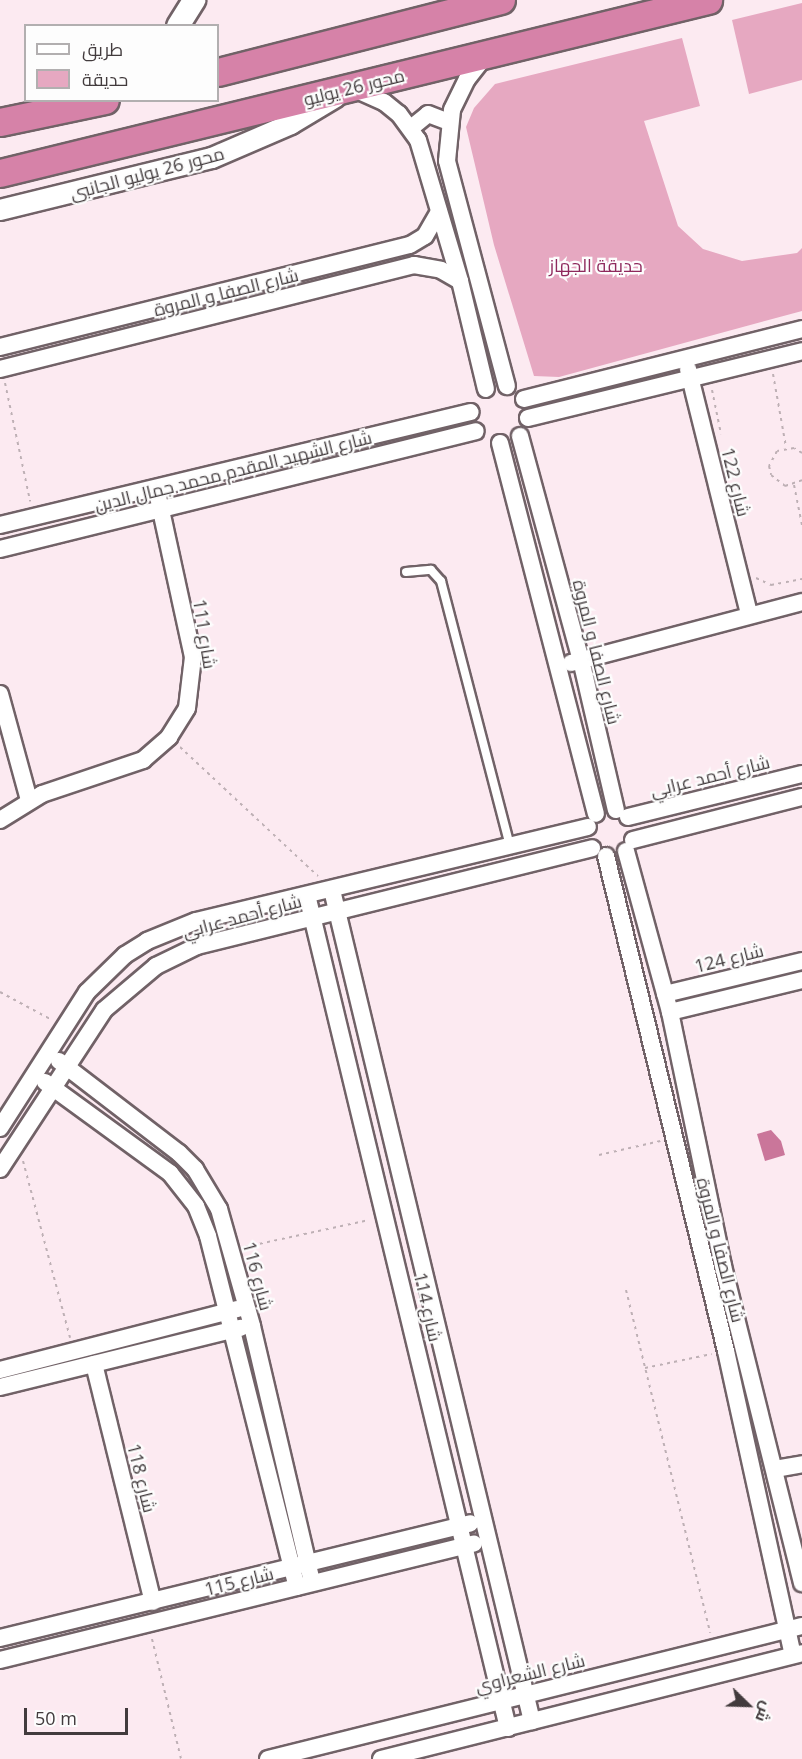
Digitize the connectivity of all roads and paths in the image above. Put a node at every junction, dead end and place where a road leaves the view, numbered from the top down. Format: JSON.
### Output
{"nodes":[{"id":1,"x":194,"y":0,"type":"edge"},
{"id":2,"x":501,"y":0,"type":"edge"},
{"id":3,"x":708,"y":0,"type":"edge"},
{"id":4,"x":179,"y":24,"type":"edge"},
{"id":5,"x":488,"y":53,"type":"junction"},
{"id":6,"x":219,"y":72,"type":"edge"},
{"id":7,"x":351,"y":88,"type":"junction"},
{"id":8,"x":83,"y":104,"type":"edge"},
{"id":9,"x":0,"y":122,"type":"edge"},
{"id":10,"x":449,"y":122,"type":"junction"},
{"id":11,"x":411,"y":128,"type":"junction"},
{"id":12,"x":0,"y":173,"type":"edge"},
{"id":13,"x":0,"y":210,"type":"edge"},
{"id":14,"x":439,"y":212,"type":"junction"},
{"id":15,"x":410,"y":245,"type":"junction"},
{"id":16,"x":414,"y":265,"type":"junction"},
{"id":17,"x":460,"y":281,"type":"junction"},
{"id":18,"x":802,"y":329,"type":"edge"},
{"id":19,"x":0,"y":347,"type":"edge"},
{"id":20,"x":802,"y":351,"type":"edge"},
{"id":21,"x":686,"y":359,"type":"junction"},
{"id":22,"x":770,"y":359,"type":"junction"},
{"id":23,"x":1,"y":369,"type":"edge"},
{"id":24,"x":709,"y":374,"type":"junction"},
{"id":25,"x":691,"y":379,"type":"junction"},
{"id":26,"x":507,"y":386,"type":"junction"},
{"id":27,"x":486,"y":389,"type":"junction"},
{"id":28,"x":524,"y":399,"type":"junction"},
{"id":29,"x":471,"y":412,"type":"junction"},
{"id":30,"x":528,"y":418,"type":"junction"},
{"id":31,"x":476,"y":431,"type":"junction"},
{"id":32,"x":520,"y":436,"type":"junction"},
{"id":33,"x":500,"y":443,"type":"junction"},
{"id":34,"x":723,"y":443,"type":"dead end"},
{"id":35,"x":786,"y":447,"type":"junction"},
{"id":36,"x":802,"y":453,"type":"edge"},
{"id":37,"x":802,"y":480,"type":"edge"},
{"id":38,"x":794,"y":485,"type":"junction"},
{"id":39,"x":156,"y":487,"type":"junction"},
{"id":40,"x":160,"y":508,"type":"junction"},
{"id":41,"x":34,"y":517,"type":"junction"},
{"id":42,"x":0,"y":525,"type":"edge"},
{"id":43,"x":802,"y":525,"type":"edge"},
{"id":44,"x":0,"y":549,"type":"edge"},
{"id":45,"x":749,"y":570,"type":"dead end"},
{"id":46,"x":406,"y":572,"type":"dead end"},
{"id":47,"x":802,"y":579,"type":"edge"},
{"id":48,"x":802,"y":602,"type":"edge"},
{"id":49,"x":749,"y":613,"type":"junction"},
{"id":50,"x":580,"y":660,"type":"junction"},
{"id":51,"x":560,"y":666,"type":"junction"},
{"id":52,"x":0,"y":694,"type":"edge"},
{"id":53,"x":169,"y":737,"type":"junction"},
{"id":54,"x":802,"y":774,"type":"edge"},
{"id":55,"x":802,"y":797,"type":"edge"},
{"id":56,"x":29,"y":800,"type":"junction"},
{"id":57,"x":622,"y":813,"type":"junction"},
{"id":58,"x":0,"y":820,"type":"edge"},
{"id":59,"x":592,"y":820,"type":"junction"},
{"id":60,"x":629,"y":845,"type":"junction"},
{"id":61,"x":510,"y":846,"type":"junction"},
{"id":62,"x":599,"y":852,"type":"junction"},
{"id":63,"x":332,"y":890,"type":"junction"},
{"id":64,"x":308,"y":895,"type":"junction"},
{"id":65,"x":338,"y":910,"type":"junction"},
{"id":66,"x":312,"y":917,"type":"junction"},
{"id":67,"x":802,"y":961,"type":"edge"},
{"id":68,"x":802,"y":980,"type":"edge"},
{"id":69,"x":0,"y":993,"type":"edge"},
{"id":70,"x":665,"y":994,"type":"junction"},
{"id":71,"x":670,"y":1012,"type":"junction"},
{"id":72,"x":65,"y":1027,"type":"junction"},
{"id":73,"x":49,"y":1053,"type":"junction"},
{"id":74,"x":67,"y":1067,"type":"junction"},
{"id":75,"x":35,"y":1075,"type":"junction"},
{"id":76,"x":53,"y":1088,"type":"junction"},
{"id":77,"x":0,"y":1128,"type":"edge"},
{"id":78,"x":675,"y":1138,"type":"junction"},
{"id":79,"x":18,"y":1143,"type":"junction"},
{"id":80,"x":598,"y":1155,"type":"dead end"},
{"id":81,"x":0,"y":1169,"type":"edge"},
{"id":82,"x":398,"y":1170,"type":"junction"},
{"id":83,"x":377,"y":1176,"type":"junction"},
{"id":84,"x":386,"y":1216,"type":"junction"},
{"id":85,"x":231,"y":1250,"type":"junction"},
{"id":86,"x":723,"y":1266,"type":"junction"},
{"id":87,"x":705,"y":1270,"type":"junction"},
{"id":88,"x":626,"y":1290,"type":"dead end"},
{"id":89,"x":246,"y":1307,"type":"junction"},
{"id":90,"x":226,"y":1312,"type":"junction"},
{"id":91,"x":252,"y":1326,"type":"junction"},
{"id":92,"x":231,"y":1331,"type":"junction"},
{"id":93,"x":73,"y":1350,"type":"junction"},
{"id":94,"x":726,"y":1352,"type":"junction"},
{"id":95,"x":94,"y":1364,"type":"junction"},
{"id":96,"x":645,"y":1368,"type":"junction"},
{"id":97,"x":0,"y":1370,"type":"edge"},
{"id":98,"x":0,"y":1388,"type":"edge"},
{"id":99,"x":802,"y":1464,"type":"edge"},
{"id":100,"x":775,"y":1469,"type":"junction"},
{"id":101,"x":482,"y":1520,"type":"junction"},
{"id":102,"x":459,"y":1526,"type":"junction"},
{"id":103,"x":487,"y":1540,"type":"junction"},
{"id":104,"x":464,"y":1546,"type":"junction"},
{"id":105,"x":300,"y":1567,"type":"junction"},
{"id":106,"x":802,"y":1583,"type":"edge"},
{"id":107,"x":304,"y":1584,"type":"junction"},
{"id":108,"x":153,"y":1602,"type":"junction"},
{"id":109,"x":148,"y":1623,"type":"junction"},
{"id":110,"x":795,"y":1627,"type":"edge"},
{"id":111,"x":0,"y":1638,"type":"edge"},
{"id":112,"x":714,"y":1647,"type":"junction"},
{"id":113,"x":798,"y":1654,"type":"edge"},
{"id":114,"x":0,"y":1660,"type":"edge"},
{"id":115,"x":525,"y":1694,"type":"junction"},
{"id":116,"x":502,"y":1700,"type":"junction"},
{"id":117,"x":532,"y":1721,"type":"junction"},
{"id":118,"x":508,"y":1728,"type":"junction"},
{"id":119,"x":181,"y":1759,"type":"edge"},
{"id":120,"x":268,"y":1759,"type":"edge"},
{"id":121,"x":381,"y":1759,"type":"edge"}],
"edges":[{"from":1,"to":4,"type":"main road"},
{"from":2,"to":6,"type":"highway"},
{"from":3,"to":5,"type":"highway","name":"محور 26 يوليو"},
{"from":5,"to":7,"type":"highway","name":"محور 26 يوليو"},
{"from":5,"to":10,"type":"street"},
{"from":7,"to":11,"type":"street"},
{"from":7,"to":12,"type":"highway","name":"محور 26 يوليو"},
{"from":7,"to":13,"type":"street","name":"محور 26 يوليو الجانبى"},
{"from":8,"to":9,"type":"highway"},
{"from":10,"to":11,"type":"street"},
{"from":10,"to":26,"type":"street"},
{"from":11,"to":14,"type":"street"},
{"from":14,"to":15,"type":"street","name":"شارع الصفا و المروة"},
{"from":14,"to":17,"type":"street"},
{"from":15,"to":16,"type":"street"},
{"from":15,"to":19,"type":"street","name":"شارع الصفا و المروة"},
{"from":16,"to":17,"type":"street","name":"شارع الصفا و المروة"},
{"from":16,"to":23,"type":"street","name":"شارع الصفا و المروة"},
{"from":17,"to":27,"type":"street"},
{"from":18,"to":21,"type":"street"},
{"from":20,"to":22,"type":"street"},
{"from":21,"to":25,"type":"street","name":"شارع 122"},
{"from":21,"to":28,"type":"street"},
{"from":22,"to":24,"type":"street"},
{"from":22,"to":35,"type":"path"},
{"from":23,"to":41,"type":"path"},
{"from":24,"to":25,"type":"street"},
{"from":24,"to":34,"type":"path"},
{"from":25,"to":30,"type":"street"},
{"from":25,"to":49,"type":"street","name":"شارع 122"},
{"from":26,"to":27,"type":"street"},
{"from":26,"to":28,"type":"street"},
{"from":27,"to":29,"type":"street"},
{"from":28,"to":30,"type":"street"},
{"from":29,"to":31,"type":"street"},
{"from":29,"to":39,"type":"street","name":"شارع الشهيد المقدم محمد جمال الدين"},
{"from":30,"to":32,"type":"street"},
{"from":31,"to":33,"type":"street"},
{"from":31,"to":40,"type":"street","name":"شارع الشهيد المقدم محمد جمال الدين"},
{"from":32,"to":33,"type":"street"},
{"from":32,"to":50,"type":"street","name":"شارع الصفا و المروة"},
{"from":33,"to":51,"type":"street"},
{"from":35,"to":36,"type":"path"},
{"from":35,"to":38,"type":"path"},
{"from":37,"to":38,"type":"path"},
{"from":38,"to":43,"type":"path"},
{"from":39,"to":40,"type":"street","name":"شارع 111"},
{"from":39,"to":41,"type":"street","name":"شارع الشهيد المقدم محمد جمال الدين"},
{"from":40,"to":44,"type":"street","name":"شارع الشهيد المقدم محمد جمال الدين"},
{"from":40,"to":53,"type":"street","name":"شارع 111"},
{"from":41,"to":42,"type":"street","name":"شارع الشهيد المقدم محمد جمال الدين"},
{"from":45,"to":47,"type":"path"},
{"from":46,"to":61,"type":"lane"},
{"from":48,"to":49,"type":"street"},
{"from":49,"to":50,"type":"street"},
{"from":50,"to":51,"type":"street"},
{"from":50,"to":57,"type":"street","name":"شارع الصفا و المروة"},
{"from":51,"to":59,"type":"street"},
{"from":52,"to":56,"type":"street"},
{"from":53,"to":56,"type":"street","name":"شارع 111"},
{"from":53,"to":63,"type":"path"},
{"from":54,"to":57,"type":"street","name":"شارع أحمد عرابي"},
{"from":55,"to":60,"type":"street"},
{"from":56,"to":58,"type":"street","name":"شارع 111"},
{"from":57,"to":59,"type":"street","name":"شارع أحمد عرابي"},
{"from":57,"to":60,"type":"street","name":"شارع الصفا و المروة"},
{"from":59,"to":61,"type":"street","name":"شارع أحمد عرابي"},
{"from":59,"to":62,"type":"street","name":"شارع الصفا و المروة"},
{"from":60,"to":62,"type":"street","name":"شارع أحمد عرابي"},
{"from":60,"to":70,"type":"street","name":"شارع الصفا و المروة"},
{"from":61,"to":63,"type":"street","name":"شارع أحمد عرابي"},
{"from":62,"to":65,"type":"street","name":"شارع أحمد عرابي"},
{"from":62,"to":78,"type":"street","name":"شارع الصفا و المروة"},
{"from":63,"to":64,"type":"street","name":"شارع أحمد عرابي"},
{"from":63,"to":65,"type":"street","name":"شارع 114"},
{"from":64,"to":66,"type":"street","name":"شارع 114"},
{"from":64,"to":72,"type":"street","name":"شارع أحمد عرابي"},
{"from":65,"to":66,"type":"street","name":"شارع أحمد عرابي"},
{"from":65,"to":82,"type":"street","name":"شارع 114"},
{"from":66,"to":74,"type":"street","name":"شارع أحمد عرابي"},
{"from":66,"to":83,"type":"street","name":"شارع 114"},
{"from":67,"to":70,"type":"street","name":"شارع 124"},
{"from":68,"to":71,"type":"street"},
{"from":69,"to":72,"type":"path"},
{"from":70,"to":71,"type":"street","name":"شارع الصفا و المروة"},
{"from":71,"to":86,"type":"street","name":"شارع الصفا و المروة"},
{"from":72,"to":73,"type":"street","name":"شارع أحمد عرابي"},
{"from":73,"to":74,"type":"street","name":"شارع 116"},
{"from":73,"to":75,"type":"street","name":"شارع أحمد عرابي"},
{"from":74,"to":76,"type":"street","name":"شارع أحمد عرابي"},
{"from":74,"to":85,"type":"street","name":"شارع 116"},
{"from":75,"to":76,"type":"street","name":"شارع 116"},
{"from":75,"to":77,"type":"street","name":"شارع أحمد عرابي"},
{"from":76,"to":79,"type":"street","name":"شارع أحمد عرابي"},
{"from":76,"to":90,"type":"street","name":"شارع 116"},
{"from":78,"to":80,"type":"path"},
{"from":78,"to":87,"type":"street","name":"شارع الصفا و المروة"},
{"from":79,"to":81,"type":"street","name":"شارع أحمد عرابي"},
{"from":79,"to":93,"type":"path"},
{"from":82,"to":83,"type":"street"},
{"from":82,"to":101,"type":"street","name":"شارع 114"},
{"from":83,"to":84,"type":"street","name":"شارع 114"},
{"from":84,"to":85,"type":"path"},
{"from":84,"to":102,"type":"street","name":"شارع 114"},
{"from":85,"to":89,"type":"street","name":"شارع 116"},
{"from":86,"to":87,"type":"street"},
{"from":86,"to":100,"type":"street","name":"شارع الصفا و المروة"},
{"from":87,"to":94,"type":"street","name":"شارع الصفا و المروة"},
{"from":88,"to":96,"type":"path"},
{"from":89,"to":90,"type":"street"},
{"from":89,"to":91,"type":"street","name":"شارع 116"},
{"from":90,"to":92,"type":"street","name":"شارع 116"},
{"from":90,"to":93,"type":"street"},
{"from":91,"to":92,"type":"street"},
{"from":91,"to":105,"type":"street","name":"شارع 116"},
{"from":92,"to":95,"type":"street"},
{"from":92,"to":105,"type":"street","name":"شارع 116"},
{"from":93,"to":97,"type":"street"},
{"from":94,"to":96,"type":"path"},
{"from":94,"to":110,"type":"street","name":"شارع الصفا و المروة"},
{"from":95,"to":98,"type":"street"},
{"from":95,"to":108,"type":"street","name":"شارع 118"},
{"from":96,"to":112,"type":"path"},
{"from":99,"to":100,"type":"street"},
{"from":100,"to":106,"type":"street","name":"شارع الصفا و المروة"},
{"from":101,"to":102,"type":"street","name":"شارع 115"},
{"from":101,"to":103,"type":"street","name":"شارع 114"},
{"from":102,"to":104,"type":"street","name":"شارع 114"},
{"from":102,"to":105,"type":"street","name":"شارع 115"},
{"from":103,"to":104,"type":"street","name":"شارع 115"},
{"from":103,"to":115,"type":"street","name":"شارع 114"},
{"from":104,"to":107,"type":"street","name":"شارع 115"},
{"from":104,"to":116,"type":"street","name":"شارع 114"},
{"from":105,"to":107,"type":"street","name":"شارع 116"},
{"from":105,"to":108,"type":"street","name":"شارع 115"},
{"from":107,"to":109,"type":"street","name":"شارع 115"},
{"from":108,"to":111,"type":"street","name":"شارع 115"},
{"from":109,"to":114,"type":"street","name":"شارع 115"},
{"from":109,"to":119,"type":"path"},
{"from":110,"to":112,"type":"street","name":"شارع الشعراوي"},
{"from":110,"to":113,"type":"street","name":"شارع الصفا و المروة"},
{"from":112,"to":115,"type":"street","name":"شارع الشعراوي"},
{"from":113,"to":117,"type":"street"},
{"from":115,"to":116,"type":"street","name":"شارع الشعراوي"},
{"from":115,"to":117,"type":"street","name":"شارع 114"},
{"from":116,"to":118,"type":"street","name":"شارع 114"},
{"from":116,"to":120,"type":"street","name":"شارع الشعراوي"},
{"from":117,"to":118,"type":"street"},
{"from":118,"to":121,"type":"street"}]}
